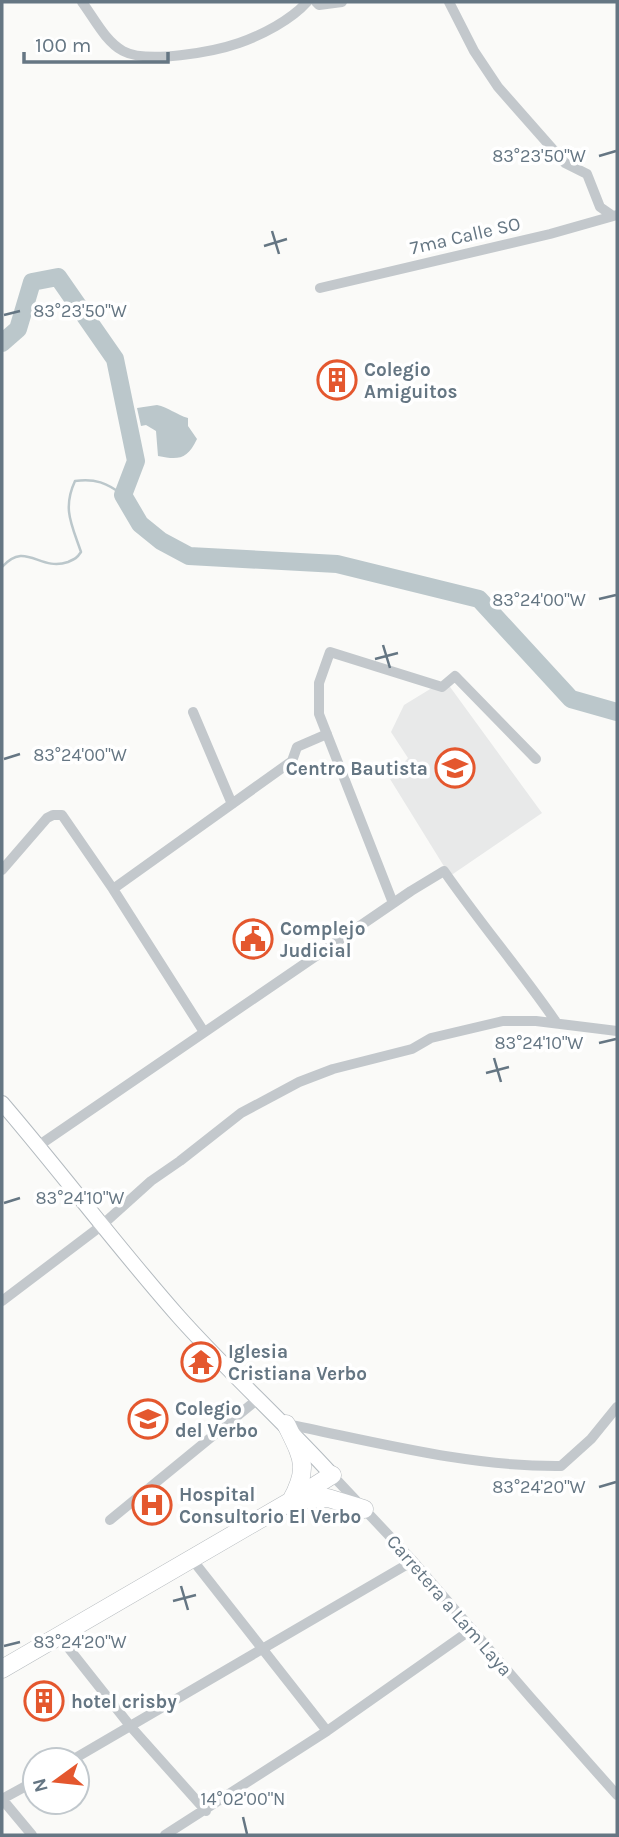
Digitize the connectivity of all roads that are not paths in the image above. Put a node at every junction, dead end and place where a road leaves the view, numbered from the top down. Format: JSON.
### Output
{"nodes":[{"id":1,"x":82,"y":2,"type":"edge"},
{"id":2,"x":307,"y":2,"type":"edge"},
{"id":3,"x":316,"y":2,"type":"edge"},
{"id":4,"x":342,"y":2,"type":"edge"},
{"id":5,"x":449,"y":2,"type":"edge"},
{"id":6,"x":615,"y":216,"type":"edge"},
{"id":7,"x":320,"y":288,"type":"dead end"},
{"id":8,"x":192,"y":712,"type":"dead end"},
{"id":9,"x":327,"y":734,"type":"junction"},
{"id":10,"x":536,"y":759,"type":"dead end"},
{"id":11,"x":232,"y":803,"type":"junction"},
{"id":12,"x":2,"y":870,"type":"edge"},
{"id":13,"x":113,"y":889,"type":"junction"},
{"id":14,"x":393,"y":903,"type":"junction"},
{"id":15,"x":556,"y":1023,"type":"junction"},
{"id":16,"x":617,"y":1031,"type":"edge"},
{"id":17,"x":204,"y":1032,"type":"junction"},
{"id":18,"x":2,"y":1103,"type":"edge"},
{"id":19,"x":38,"y":1146,"type":"junction"},
{"id":20,"x":101,"y":1226,"type":"junction"},
{"id":21,"x":2,"y":1301,"type":"edge"},
{"id":22,"x":259,"y":1398,"type":"junction"},
{"id":23,"x":617,"y":1407,"type":"edge"},
{"id":24,"x":286,"y":1424,"type":"junction"},
{"id":25,"x":332,"y":1475,"type":"junction"},
{"id":26,"x":291,"y":1501,"type":"junction"},
{"id":27,"x":364,"y":1509,"type":"junction"},
{"id":28,"x":110,"y":1520,"type":"dead end"},
{"id":29,"x":191,"y":1558,"type":"junction"},
{"id":30,"x":413,"y":1560,"type":"junction"},
{"id":31,"x":472,"y":1629,"type":"junction"},
{"id":32,"x":59,"y":1636,"type":"junction"},
{"id":33,"x":263,"y":1647,"type":"junction"},
{"id":34,"x":2,"y":1669,"type":"edge"},
{"id":35,"x":131,"y":1727,"type":"junction"},
{"id":36,"x":327,"y":1731,"type":"junction"},
{"id":37,"x":91,"y":1749,"type":"edge"},
{"id":38,"x":21,"y":1789,"type":"edge"},
{"id":39,"x":617,"y":1794,"type":"edge"},
{"id":40,"x":206,"y":1811,"type":"junction"},
{"id":41,"x":32,"y":1835,"type":"edge"},
{"id":42,"x":167,"y":1835,"type":"edge"}],
"edges":[{"from":1,"to":2,"type":"street"},
{"from":3,"to":4,"type":"street"},
{"from":5,"to":6,"type":"street"},
{"from":6,"to":7,"type":"street","name":"7ma Calle SO"},
{"from":8,"to":11,"type":"street"},
{"from":9,"to":10,"type":"street"},
{"from":9,"to":11,"type":"street"},
{"from":9,"to":14,"type":"street"},
{"from":11,"to":13,"type":"street"},
{"from":12,"to":13,"type":"street"},
{"from":13,"to":17,"type":"street"},
{"from":14,"to":15,"type":"street"},
{"from":14,"to":17,"type":"street"},
{"from":15,"to":16,"type":"street"},
{"from":15,"to":20,"type":"street"},
{"from":17,"to":19,"type":"street"},
{"from":18,"to":19,"type":"main road","name":"Carretera a Lam Laya"},
{"from":19,"to":20,"type":"main road","name":"Carretera a Lam Laya"},
{"from":20,"to":21,"type":"street"},
{"from":20,"to":22,"type":"main road","name":"Carretera a Lam Laya"},
{"from":22,"to":24,"type":"main road","name":"Carretera a Lam Laya"},
{"from":22,"to":28,"type":"street"},
{"from":23,"to":24,"type":"street"},
{"from":24,"to":25,"type":"main road","name":"Carretera a Lam Laya"},
{"from":24,"to":26,"type":"highway"},
{"from":25,"to":26,"type":"highway"},
{"from":25,"to":27,"type":"street","name":"Carretera a Lam Laya"},
{"from":26,"to":27,"type":"highway"},
{"from":26,"to":29,"type":"highway"},
{"from":27,"to":30,"type":"street","name":"Carretera a Lam Laya"},
{"from":29,"to":32,"type":"highway"},
{"from":29,"to":33,"type":"street"},
{"from":30,"to":31,"type":"street","name":"Carretera a Lam Laya"},
{"from":30,"to":33,"type":"street"},
{"from":31,"to":36,"type":"street"},
{"from":31,"to":39,"type":"street","name":"Carretera a Lam Laya"},
{"from":32,"to":34,"type":"highway"},
{"from":32,"to":35,"type":"street"},
{"from":33,"to":35,"type":"street"},
{"from":33,"to":36,"type":"street"},
{"from":35,"to":37,"type":"street"},
{"from":35,"to":40,"type":"street"},
{"from":36,"to":40,"type":"street"},
{"from":38,"to":41,"type":"street"},
{"from":40,"to":42,"type":"street"}]}
